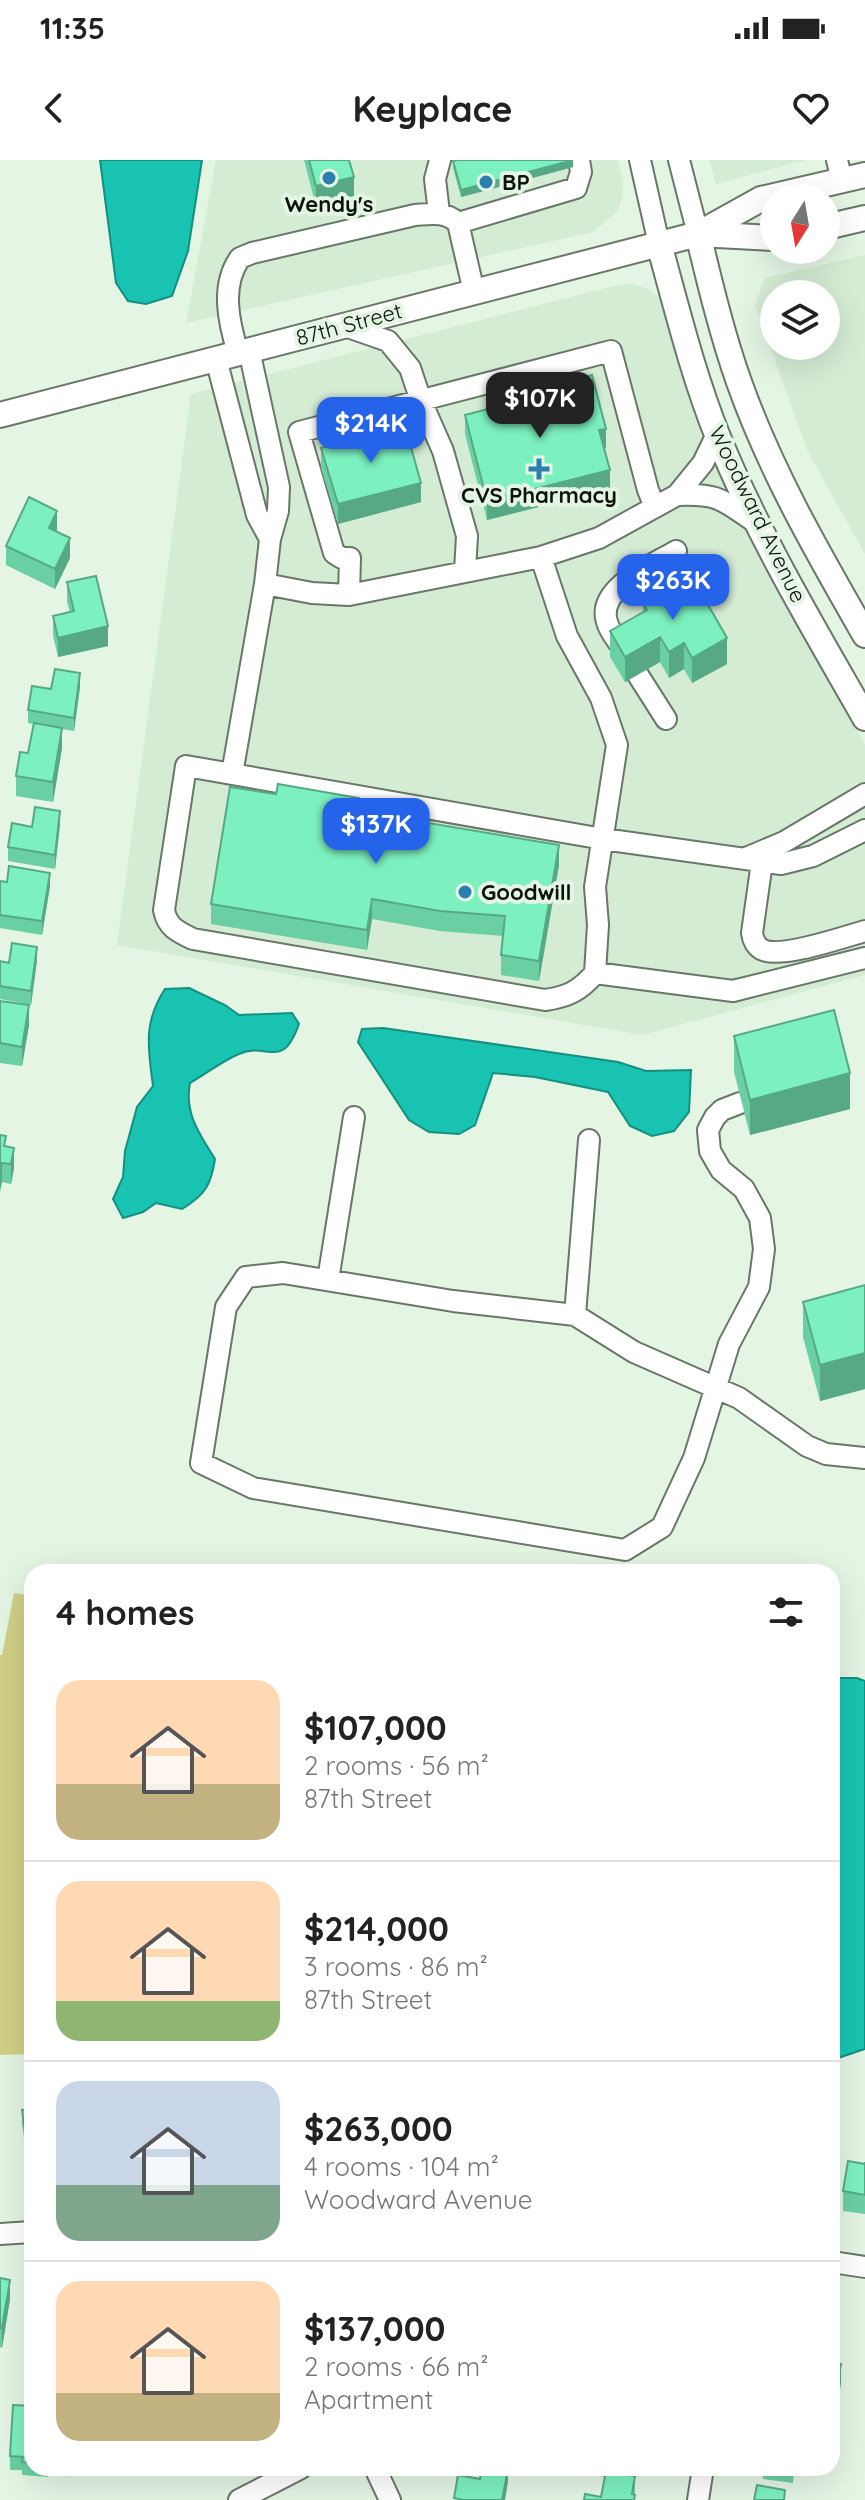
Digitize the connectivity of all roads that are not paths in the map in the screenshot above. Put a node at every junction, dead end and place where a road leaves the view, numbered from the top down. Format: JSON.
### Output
{"nodes":[{"id":1,"x":579,"y":160,"type":"edge"},
{"id":2,"x":640,"y":160,"type":"edge"},
{"id":3,"x":679,"y":160,"type":"edge"},
{"id":4,"x":435,"y":166,"type":"edge"},
{"id":5,"x":848,"y":172,"type":"edge"},
{"id":6,"x":439,"y":213,"type":"junction"},
{"id":7,"x":865,"y":218,"type":"edge"},
{"id":8,"x":458,"y":223,"type":"junction"},
{"id":9,"x":840,"y":224,"type":"edge"},
{"id":10,"x":698,"y":234,"type":"junction"},
{"id":11,"x":760,"y":237,"type":"edge"},
{"id":12,"x":659,"y":244,"type":"junction"},
{"id":13,"x":474,"y":292,"type":"junction"},
{"id":14,"x":345,"y":326,"type":"junction"},
{"id":15,"x":234,"y":354,"type":"junction"},
{"id":16,"x":421,"y":401,"type":"junction"},
{"id":17,"x":0,"y":415,"type":"edge"},
{"id":18,"x":717,"y":434,"type":"junction"},
{"id":19,"x":677,"y":495,"type":"junction"},
{"id":20,"x":655,"y":507,"type":"junction"},
{"id":21,"x":758,"y":524,"type":"junction"},
{"id":22,"x":270,"y":539,"type":"junction"},
{"id":23,"x":676,"y":551,"type":"dead end"},
{"id":24,"x":541,"y":557,"type":"junction"},
{"id":25,"x":465,"y":571,"type":"junction"},
{"id":26,"x":265,"y":584,"type":"junction"},
{"id":27,"x":349,"y":595,"type":"junction"},
{"id":28,"x":865,"y":635,"type":"edge"},
{"id":29,"x":623,"y":649,"type":"edge"},
{"id":30,"x":638,"y":675,"type":"dead end"},
{"id":31,"x":865,"y":718,"type":"edge"},
{"id":32,"x":666,"y":719,"type":"dead end"},
{"id":33,"x":232,"y":774,"type":"junction"},
{"id":34,"x":865,"y":794,"type":"edge"},
{"id":35,"x":865,"y":830,"type":"edge"},
{"id":36,"x":603,"y":839,"type":"junction"},
{"id":37,"x":752,"y":861,"type":"junction"},
{"id":38,"x":865,"y":931,"type":"edge"},
{"id":39,"x":865,"y":958,"type":"edge"},
{"id":40,"x":595,"y":973,"type":"junction"},
{"id":41,"x":740,"y":1103,"type":"dead end"},
{"id":42,"x":354,"y":1117,"type":"dead end"},
{"id":43,"x":589,"y":1140,"type":"dead end"},
{"id":44,"x":328,"y":1280,"type":"junction"},
{"id":45,"x":575,"y":1315,"type":"junction"},
{"id":46,"x":714,"y":1386,"type":"junction"},
{"id":47,"x":865,"y":1458,"type":"edge"},
{"id":48,"x":24,"y":2232,"type":"edge"},
{"id":49,"x":0,"y":2234,"type":"edge"},
{"id":50,"x":840,"y":2263,"type":"edge"},
{"id":51,"x":865,"y":2267,"type":"edge"},
{"id":52,"x":286,"y":2476,"type":"edge"},
{"id":53,"x":379,"y":2476,"type":"edge"},
{"id":54,"x":702,"y":2476,"type":"edge"},
{"id":55,"x":239,"y":2500,"type":"edge"},
{"id":56,"x":390,"y":2500,"type":"edge"},
{"id":57,"x":698,"y":2500,"type":"edge"}],
"edges":[{"from":1,"to":8,"type":"street"},
{"from":2,"to":12,"type":"street","name":"Woodward Avenue"},
{"from":3,"to":10,"type":"street","name":"Woodward Avenue"},
{"from":4,"to":6,"type":"street"},
{"from":5,"to":10,"type":"main road"},
{"from":6,"to":8,"type":"street"},
{"from":6,"to":15,"type":"street"},
{"from":7,"to":9,"type":"main road"},
{"from":8,"to":13,"type":"street"},
{"from":10,"to":11,"type":"main road"},
{"from":10,"to":12,"type":"main road","name":"87th Street"},
{"from":10,"to":28,"type":"main road","name":"Woodward Avenue"},
{"from":12,"to":13,"type":"main road","name":"87th Street"},
{"from":12,"to":18,"type":"main road","name":"Woodward Avenue"},
{"from":13,"to":14,"type":"main road","name":"87th Street"},
{"from":14,"to":15,"type":"main road","name":"87th Street"},
{"from":14,"to":16,"type":"street"},
{"from":15,"to":17,"type":"main road","name":"87th Street"},
{"from":15,"to":22,"type":"street"},
{"from":15,"to":22,"type":"street"},
{"from":16,"to":20,"type":"street"},
{"from":16,"to":25,"type":"street"},
{"from":16,"to":27,"type":"street"},
{"from":18,"to":19,"type":"street"},
{"from":18,"to":21,"type":"main road","name":"Woodward Avenue"},
{"from":19,"to":20,"type":"street"},
{"from":19,"to":21,"type":"street"},
{"from":20,"to":24,"type":"street"},
{"from":21,"to":31,"type":"main road","name":"Woodward Avenue"},
{"from":22,"to":26,"type":"street"},
{"from":23,"to":29,"type":"street"},
{"from":24,"to":25,"type":"street"},
{"from":24,"to":36,"type":"street"},
{"from":25,"to":27,"type":"street"},
{"from":26,"to":27,"type":"street"},
{"from":26,"to":33,"type":"street"},
{"from":30,"to":32,"type":"street"},
{"from":33,"to":36,"type":"street"},
{"from":33,"to":40,"type":"street"},
{"from":34,"to":37,"type":"street"},
{"from":35,"to":37,"type":"street"},
{"from":36,"to":37,"type":"street"},
{"from":36,"to":40,"type":"street"},
{"from":37,"to":38,"type":"street"},
{"from":39,"to":40,"type":"street"},
{"from":41,"to":46,"type":"street"},
{"from":42,"to":44,"type":"street"},
{"from":43,"to":45,"type":"street"},
{"from":44,"to":45,"type":"street"},
{"from":44,"to":46,"type":"street"},
{"from":45,"to":46,"type":"street"},
{"from":46,"to":47,"type":"street"},
{"from":48,"to":49,"type":"street"},
{"from":50,"to":51,"type":"street"},
{"from":52,"to":55,"type":"street"},
{"from":53,"to":56,"type":"street"},
{"from":54,"to":57,"type":"street"}]}
